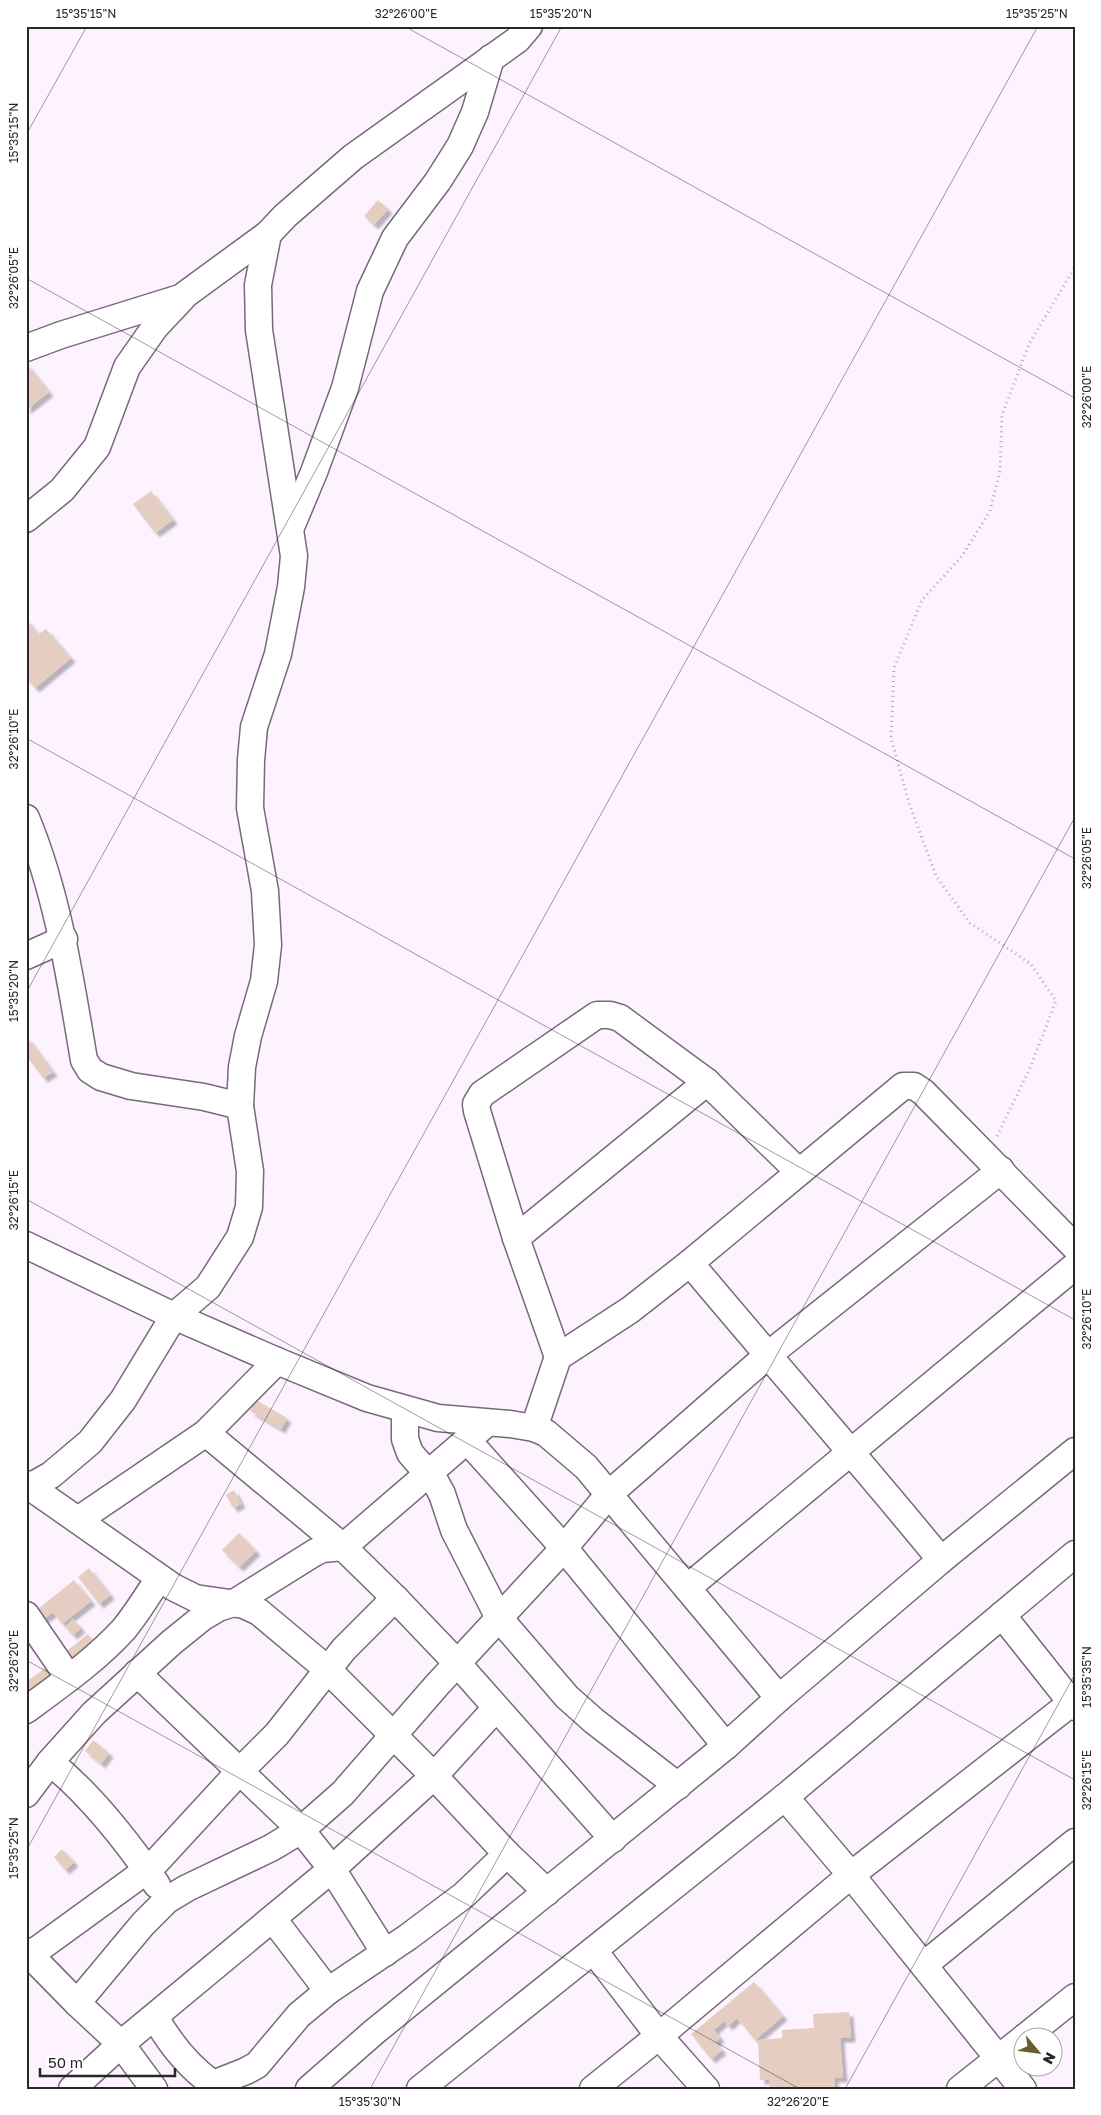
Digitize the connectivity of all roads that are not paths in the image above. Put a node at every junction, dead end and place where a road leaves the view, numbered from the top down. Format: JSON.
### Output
{"nodes":[{"id":1,"x":529,"y":26,"type":"edge"},
{"id":2,"x":491,"y":58,"type":"junction"},
{"id":3,"x":268,"y":234,"type":"junction"},
{"id":4,"x":182,"y":298,"type":"junction"},
{"id":5,"x":26,"y":348,"type":"edge"},
{"id":6,"x":26,"y":519,"type":"edge"},
{"id":7,"x":290,"y":527,"type":"junction"},
{"id":8,"x":26,"y":818,"type":"edge"},
{"id":9,"x":64,"y":939,"type":"junction"},
{"id":10,"x":26,"y":956,"type":"edge"},
{"id":11,"x":707,"y":1082,"type":"junction"},
{"id":12,"x":240,"y":1106,"type":"junction"},
{"id":13,"x":994,"y":1163,"type":"junction"},
{"id":14,"x":800,"y":1172,"type":"junction"},
{"id":15,"x":516,"y":1238,"type":"junction"},
{"id":16,"x":26,"y":1245,"type":"edge"},
{"id":17,"x":1075,"y":1247,"type":"edge"},
{"id":18,"x":690,"y":1263,"type":"junction"},
{"id":19,"x":1075,"y":1266,"type":"edge"},
{"id":20,"x":174,"y":1316,"type":"junction"},
{"id":21,"x":768,"y":1355,"type":"junction"},
{"id":22,"x":558,"y":1357,"type":"junction"},
{"id":23,"x":277,"y":1361,"type":"junction"},
{"id":24,"x":405,"y":1410,"type":"junction"},
{"id":25,"x":487,"y":1423,"type":"junction"},
{"id":26,"x":534,"y":1428,"type":"junction"},
{"id":27,"x":206,"y":1433,"type":"junction"},
{"id":28,"x":467,"y":1440,"type":"junction"},
{"id":29,"x":852,"y":1451,"type":"junction"},
{"id":30,"x":1075,"y":1451,"type":"edge"},
{"id":31,"x":428,"y":1474,"type":"junction"},
{"id":32,"x":28,"y":1486,"type":"edge"},
{"id":33,"x":609,"y":1494,"type":"junction"},
{"id":34,"x":78,"y":1520,"type":"junction"},
{"id":35,"x":343,"y":1547,"type":"junction"},
{"id":36,"x":564,"y":1548,"type":"junction"},
{"id":37,"x":1075,"y":1554,"type":"edge"},
{"id":38,"x":941,"y":1560,"type":"junction"},
{"id":39,"x":159,"y":1578,"type":"junction"},
{"id":40,"x":687,"y":1588,"type":"junction"},
{"id":41,"x":395,"y":1598,"type":"junction"},
{"id":42,"x":234,"y":1603,"type":"junction"},
{"id":43,"x":26,"y":1615,"type":"edge"},
{"id":44,"x":1002,"y":1615,"type":"junction"},
{"id":45,"x":499,"y":1618,"type":"junction"},
{"id":46,"x":457,"y":1663,"type":"junction"},
{"id":47,"x":326,"y":1669,"type":"junction"},
{"id":48,"x":137,"y":1674,"type":"junction"},
{"id":49,"x":69,"y":1678,"type":"junction"},
{"id":50,"x":778,"y":1698,"type":"junction"},
{"id":51,"x":1074,"y":1703,"type":"edge"},
{"id":52,"x":496,"y":1708,"type":"junction"},
{"id":53,"x":26,"y":1710,"type":"edge"},
{"id":54,"x":393,"y":1736,"type":"junction"},
{"id":55,"x":726,"y":1746,"type":"junction"},
{"id":56,"x":50,"y":1762,"type":"junction"},
{"id":57,"x":240,"y":1771,"type":"junction"},
{"id":58,"x":434,"y":1776,"type":"junction"},
{"id":59,"x":678,"y":1786,"type":"junction"},
{"id":60,"x":26,"y":1794,"type":"edge"},
{"id":61,"x":785,"y":1797,"type":"junction"},
{"id":62,"x":301,"y":1830,"type":"junction"},
{"id":63,"x":613,"y":1839,"type":"junction"},
{"id":64,"x":1075,"y":1842,"type":"edge"},
{"id":65,"x":507,"y":1854,"type":"junction"},
{"id":66,"x":332,"y":1869,"type":"junction"},
{"id":67,"x":147,"y":1870,"type":"junction"},
{"id":68,"x":851,"y":1875,"type":"junction"},
{"id":69,"x":548,"y":1892,"type":"junction"},
{"id":70,"x":167,"y":1900,"type":"junction"},
{"id":71,"x":273,"y":1919,"type":"junction"},
{"id":72,"x":594,"y":1951,"type":"junction"},
{"id":73,"x":28,"y":1953,"type":"edge"},
{"id":74,"x":385,"y":1953,"type":"junction"},
{"id":75,"x":924,"y":1965,"type":"junction"},
{"id":76,"x":328,"y":1991,"type":"junction"},
{"id":77,"x":1075,"y":1997,"type":"edge"},
{"id":78,"x":77,"y":2003,"type":"junction"},
{"id":79,"x":155,"y":2017,"type":"junction"},
{"id":80,"x":1036,"y":2028,"type":"edge"},
{"id":81,"x":659,"y":2036,"type":"junction"},
{"id":82,"x":121,"y":2044,"type":"junction"},
{"id":83,"x":1014,"y":2046,"type":"edge"},
{"id":84,"x":998,"y":2058,"type":"junction"},
{"id":85,"x":211,"y":2086,"type":"edge"},
{"id":86,"x":72,"y":2089,"type":"edge"},
{"id":87,"x":154,"y":2089,"type":"edge"},
{"id":88,"x":309,"y":2089,"type":"edge"},
{"id":89,"x":420,"y":2089,"type":"edge"},
{"id":90,"x":593,"y":2089,"type":"edge"},
{"id":91,"x":706,"y":2089,"type":"edge"},
{"id":92,"x":960,"y":2089,"type":"edge"},
{"id":93,"x":1023,"y":2089,"type":"edge"}],
"edges":[{"from":1,"to":2,"type":"street"},
{"from":2,"to":3,"type":"street"},
{"from":2,"to":7,"type":"street"},
{"from":3,"to":4,"type":"street"},
{"from":3,"to":7,"type":"street"},
{"from":4,"to":5,"type":"street"},
{"from":4,"to":6,"type":"street"},
{"from":7,"to":12,"type":"street"},
{"from":8,"to":9,"type":"street"},
{"from":9,"to":10,"type":"street"},
{"from":9,"to":12,"type":"street"},
{"from":11,"to":14,"type":"street"},
{"from":11,"to":15,"type":"street"},
{"from":11,"to":15,"type":"street"},
{"from":12,"to":20,"type":"street"},
{"from":13,"to":14,"type":"street"},
{"from":13,"to":17,"type":"street"},
{"from":13,"to":21,"type":"street"},
{"from":14,"to":18,"type":"street"},
{"from":15,"to":22,"type":"street"},
{"from":16,"to":20,"type":"street"},
{"from":18,"to":21,"type":"street"},
{"from":18,"to":22,"type":"street"},
{"from":19,"to":29,"type":"street"},
{"from":20,"to":23,"type":"street"},
{"from":20,"to":32,"type":"street"},
{"from":21,"to":29,"type":"street"},
{"from":21,"to":33,"type":"street"},
{"from":22,"to":26,"type":"street"},
{"from":23,"to":24,"type":"street"},
{"from":23,"to":27,"type":"street"},
{"from":24,"to":25,"type":"street"},
{"from":24,"to":31,"type":"street"},
{"from":25,"to":26,"type":"street"},
{"from":25,"to":28,"type":"street"},
{"from":26,"to":33,"type":"street"},
{"from":27,"to":34,"type":"street"},
{"from":27,"to":35,"type":"street"},
{"from":28,"to":31,"type":"street"},
{"from":28,"to":36,"type":"street"},
{"from":29,"to":38,"type":"street"},
{"from":29,"to":40,"type":"street"},
{"from":30,"to":38,"type":"street"},
{"from":31,"to":35,"type":"street"},
{"from":31,"to":45,"type":"street"},
{"from":32,"to":34,"type":"street"},
{"from":33,"to":36,"type":"street"},
{"from":33,"to":40,"type":"street"},
{"from":34,"to":39,"type":"street"},
{"from":35,"to":41,"type":"street"},
{"from":35,"to":42,"type":"street"},
{"from":36,"to":45,"type":"street"},
{"from":36,"to":55,"type":"street"},
{"from":37,"to":44,"type":"street"},
{"from":38,"to":50,"type":"street"},
{"from":39,"to":42,"type":"street"},
{"from":39,"to":49,"type":"street"},
{"from":40,"to":50,"type":"street"},
{"from":41,"to":46,"type":"street"},
{"from":41,"to":47,"type":"street"},
{"from":42,"to":47,"type":"street"},
{"from":42,"to":48,"type":"street"},
{"from":43,"to":49,"type":"street"},
{"from":44,"to":51,"type":"street"},
{"from":44,"to":61,"type":"street"},
{"from":45,"to":46,"type":"street"},
{"from":45,"to":59,"type":"street"},
{"from":46,"to":52,"type":"street"},
{"from":46,"to":54,"type":"street"},
{"from":47,"to":54,"type":"street"},
{"from":47,"to":57,"type":"street"},
{"from":48,"to":56,"type":"street"},
{"from":48,"to":57,"type":"street"},
{"from":49,"to":53,"type":"street"},
{"from":50,"to":55,"type":"street"},
{"from":51,"to":68,"type":"street"},
{"from":52,"to":58,"type":"street"},
{"from":52,"to":63,"type":"street"},
{"from":54,"to":58,"type":"street"},
{"from":54,"to":62,"type":"street"},
{"from":55,"to":59,"type":"street"},
{"from":56,"to":60,"type":"street"},
{"from":56,"to":67,"type":"street"},
{"from":57,"to":62,"type":"street"},
{"from":57,"to":67,"type":"street"},
{"from":58,"to":65,"type":"street"},
{"from":58,"to":66,"type":"street"},
{"from":59,"to":63,"type":"street"},
{"from":61,"to":68,"type":"street"},
{"from":61,"to":72,"type":"street"},
{"from":62,"to":66,"type":"street"},
{"from":62,"to":70,"type":"street"},
{"from":63,"to":69,"type":"street"},
{"from":64,"to":75,"type":"street"},
{"from":65,"to":69,"type":"street"},
{"from":65,"to":74,"type":"street"},
{"from":66,"to":71,"type":"street"},
{"from":66,"to":74,"type":"street"},
{"from":67,"to":70,"type":"street"},
{"from":67,"to":73,"type":"street"},
{"from":68,"to":75,"type":"street"},
{"from":68,"to":81,"type":"street"},
{"from":69,"to":88,"type":"street"},
{"from":70,"to":78,"type":"street"},
{"from":71,"to":76,"type":"street"},
{"from":71,"to":79,"type":"street"},
{"from":72,"to":81,"type":"street"},
{"from":72,"to":89,"type":"street"},
{"from":73,"to":78,"type":"street"},
{"from":74,"to":76,"type":"street"},
{"from":75,"to":84,"type":"street"},
{"from":76,"to":85,"type":"street"},
{"from":77,"to":80,"type":"street"},
{"from":78,"to":82,"type":"street"},
{"from":79,"to":82,"type":"street"},
{"from":79,"to":85,"type":"street"},
{"from":81,"to":90,"type":"street"},
{"from":81,"to":91,"type":"street"},
{"from":82,"to":86,"type":"street"},
{"from":82,"to":87,"type":"street"},
{"from":83,"to":84,"type":"street"},
{"from":84,"to":92,"type":"street"},
{"from":84,"to":93,"type":"street"}]}
